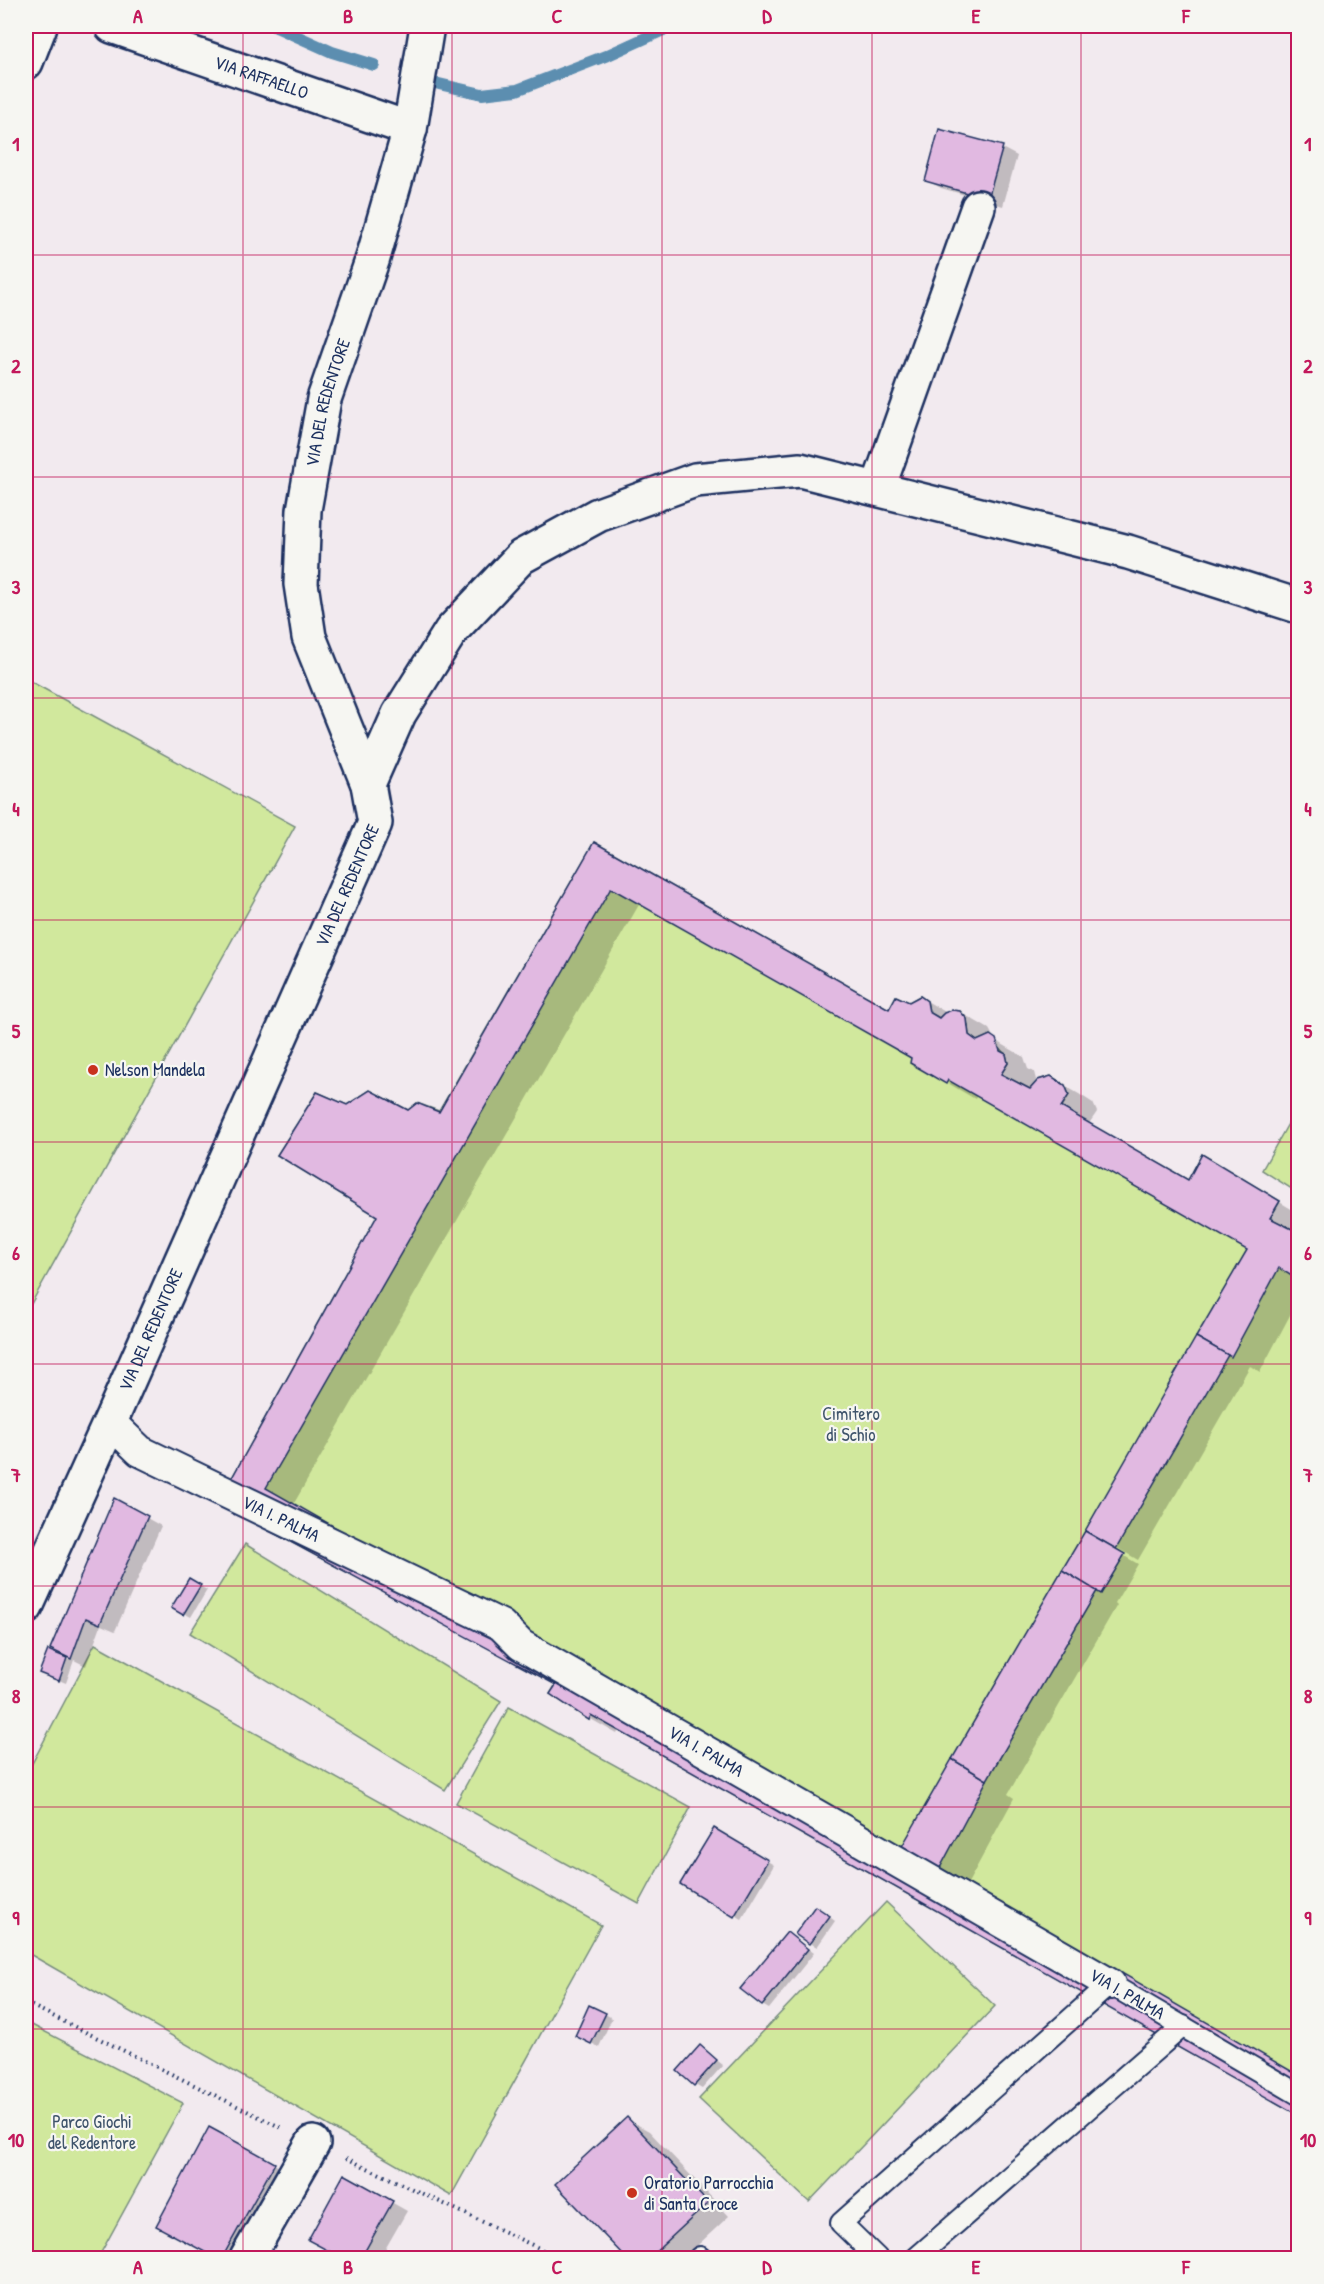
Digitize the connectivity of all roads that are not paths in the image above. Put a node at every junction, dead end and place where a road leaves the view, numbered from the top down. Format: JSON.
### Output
{"nodes":[{"id":1,"x":40,"y":26,"type":"edge"},
{"id":2,"x":112,"y":26,"type":"edge"},
{"id":3,"x":427,"y":26,"type":"edge"},
{"id":4,"x":26,"y":62,"type":"edge"},
{"id":5,"x":410,"y":129,"type":"junction"},
{"id":6,"x":978,"y":207,"type":"dead end"},
{"id":7,"x":878,"y":488,"type":"junction"},
{"id":8,"x":1299,"y":606,"type":"edge"},
{"id":9,"x":368,"y":784,"type":"junction"},
{"id":10,"x":110,"y":1422,"type":"junction"},
{"id":11,"x":26,"y":1607,"type":"edge"},
{"id":12,"x":1110,"y":1984,"type":"junction"},
{"id":13,"x":1183,"y":2026,"type":"junction"},
{"id":14,"x":1299,"y":2094,"type":"edge"},
{"id":15,"x":313,"y":2143,"type":"dead end"},
{"id":16,"x":247,"y":2259,"type":"edge"},
{"id":17,"x":877,"y":2259,"type":"edge"},
{"id":18,"x":916,"y":2259,"type":"edge"}],
"edges":[{"from":1,"to":4,"type":"street"},
{"from":2,"to":5,"type":"street","name":"VIA RAFFAELLO"},
{"from":3,"to":5,"type":"street","name":"VIA DEL REDENTORE"},
{"from":5,"to":9,"type":"street","name":"VIA DEL REDENTORE"},
{"from":6,"to":7,"type":"street"},
{"from":7,"to":8,"type":"street"},
{"from":7,"to":9,"type":"street"},
{"from":9,"to":10,"type":"street","name":"VIA DEL REDENTORE"},
{"from":10,"to":11,"type":"street","name":"VIA DEL REDENTORE"},
{"from":10,"to":12,"type":"street","name":"VIA I. PALMA"},
{"from":12,"to":13,"type":"lane","name":"VIA I. PALMA"},
{"from":12,"to":17,"type":"lane"},
{"from":13,"to":14,"type":"lane","name":"VIA I. PALMA"},
{"from":13,"to":18,"type":"lane"},
{"from":15,"to":16,"type":"street"}]}
